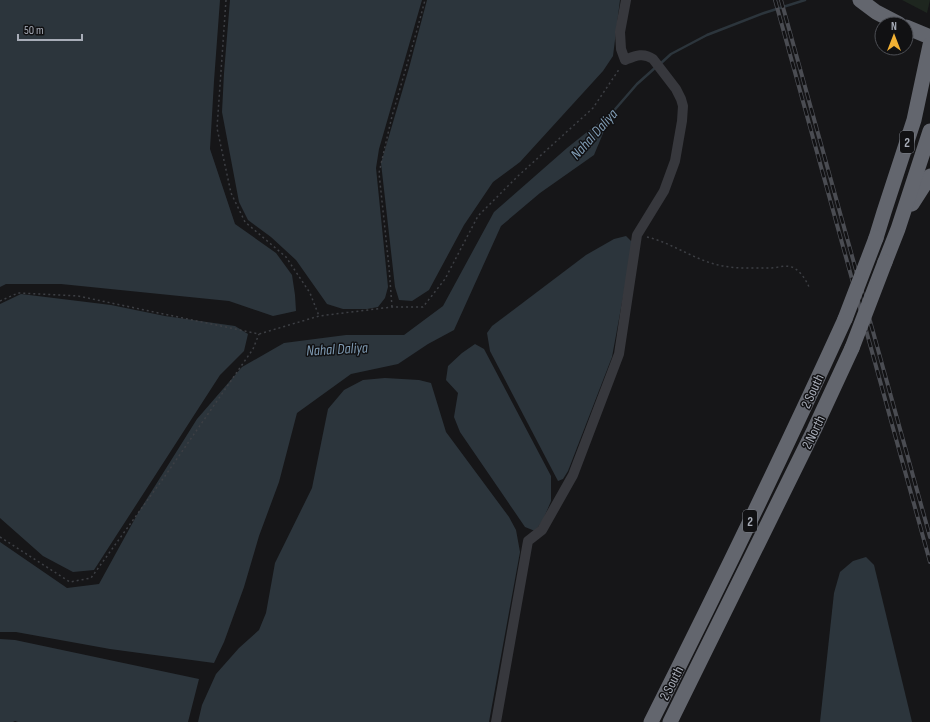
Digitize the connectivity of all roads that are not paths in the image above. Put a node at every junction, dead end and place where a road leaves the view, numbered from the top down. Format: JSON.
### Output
{"nodes":[{"id":1,"x":626,"y":0,"type":"edge"},
{"id":2,"x":860,"y":0,"type":"edge"},
{"id":3,"x":871,"y":0,"type":"edge"},
{"id":4,"x":884,"y":16,"type":"edge"},
{"id":5,"x":892,"y":16,"type":"edge"},
{"id":6,"x":914,"y":30,"type":"edge"},
{"id":7,"x":930,"y":37,"type":"edge"},
{"id":8,"x":930,"y":45,"type":"edge"},
{"id":9,"x":930,"y":131,"type":"edge"},
{"id":10,"x":930,"y":176,"type":"edge"},
{"id":11,"x":898,"y":229,"type":"junction"},
{"id":12,"x":496,"y":722,"type":"edge"},
{"id":13,"x":651,"y":722,"type":"edge"},
{"id":14,"x":670,"y":722,"type":"edge"}],
"edges":[{"from":1,"to":12,"type":"street"},
{"from":2,"to":4,"type":"highway"},
{"from":3,"to":5,"type":"highway"},
{"from":6,"to":7,"type":"highway"},
{"from":8,"to":13,"type":"highway","name":"2 South","number":"2","bridge":true},
{"from":9,"to":11,"type":"highway","name":"2 North","number":"2"},
{"from":10,"to":11,"type":"highway"},
{"from":11,"to":14,"type":"highway","name":"2 North","number":"2","bridge":true}]}
